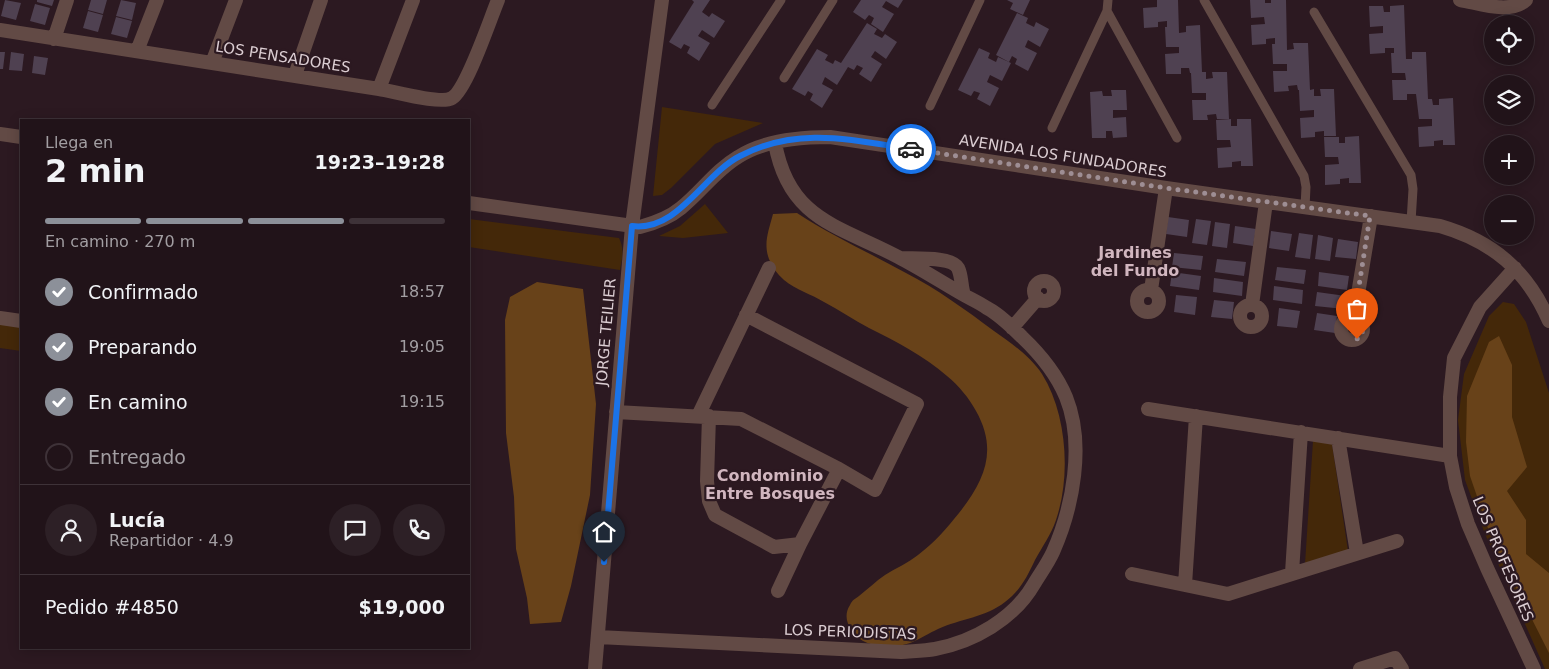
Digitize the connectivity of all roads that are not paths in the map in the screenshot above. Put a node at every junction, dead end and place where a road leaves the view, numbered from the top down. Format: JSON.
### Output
{"nodes":[{"id":1,"x":68,"y":0,"type":"edge"},
{"id":2,"x":157,"y":0,"type":"edge"},
{"id":3,"x":236,"y":0,"type":"edge"},
{"id":4,"x":322,"y":0,"type":"edge"},
{"id":5,"x":413,"y":0,"type":"edge"},
{"id":6,"x":498,"y":0,"type":"edge"},
{"id":7,"x":662,"y":0,"type":"edge"},
{"id":8,"x":781,"y":0,"type":"edge"},
{"id":9,"x":833,"y":0,"type":"edge"},
{"id":10,"x":980,"y":0,"type":"edge"},
{"id":11,"x":1108,"y":0,"type":"edge"},
{"id":12,"x":1204,"y":0,"type":"edge"},
{"id":13,"x":1460,"y":0,"type":"edge"},
{"id":14,"x":1526,"y":0,"type":"edge"},
{"id":15,"x":1107,"y":11,"type":"junction"},
{"id":16,"x":1314,"y":12,"type":"dead end"},
{"id":17,"x":0,"y":30,"type":"edge"},
{"id":18,"x":54,"y":39,"type":"junction"},
{"id":19,"x":137,"y":51,"type":"junction"},
{"id":20,"x":212,"y":63,"type":"junction"},
{"id":21,"x":294,"y":75,"type":"junction"},
{"id":22,"x":784,"y":78,"type":"dead end"},
{"id":23,"x":379,"y":89,"type":"junction"},
{"id":24,"x":712,"y":105,"type":"dead end"},
{"id":25,"x":930,"y":106,"type":"dead end"},
{"id":26,"x":1052,"y":128,"type":"dead end"},
{"id":27,"x":0,"y":134,"type":"edge"},
{"id":28,"x":20,"y":137,"type":"edge"},
{"id":29,"x":1177,"y":138,"type":"dead end"},
{"id":30,"x":775,"y":143,"type":"junction"},
{"id":31,"x":1166,"y":188,"type":"junction"},
{"id":32,"x":470,"y":202,"type":"edge"},
{"id":33,"x":1266,"y":202,"type":"junction"},
{"id":34,"x":1305,"y":207,"type":"junction"},
{"id":35,"x":1370,"y":216,"type":"junction"},
{"id":36,"x":1411,"y":222,"type":"junction"},
{"id":37,"x":632,"y":226,"type":"junction"},
{"id":38,"x":900,"y":258,"type":"junction"},
{"id":39,"x":769,"y":268,"type":"dead end"},
{"id":40,"x":1515,"y":268,"type":"junction"},
{"id":41,"x":1151,"y":290,"type":"dead end"},
{"id":42,"x":964,"y":295,"type":"junction"},
{"id":43,"x":1038,"y":298,"type":"dead end"},
{"id":44,"x":1252,"y":305,"type":"dead end"},
{"id":45,"x":746,"y":315,"type":"junction"},
{"id":46,"x":0,"y":318,"type":"edge"},
{"id":47,"x":1354,"y":318,"type":"dead end"},
{"id":48,"x":20,"y":321,"type":"edge"},
{"id":49,"x":1549,"y":321,"type":"edge"},
{"id":50,"x":1012,"y":328,"type":"junction"},
{"id":51,"x":1148,"y":409,"type":"dead end"},
{"id":52,"x":616,"y":412,"type":"junction"},
{"id":53,"x":704,"y":416,"type":"junction"},
{"id":54,"x":1196,"y":416,"type":"junction"},
{"id":55,"x":1301,"y":432,"type":"junction"},
{"id":56,"x":1338,"y":438,"type":"junction"},
{"id":57,"x":1450,"y":456,"type":"junction"},
{"id":58,"x":839,"y":469,"type":"junction"},
{"id":59,"x":1397,"y":541,"type":"dead end"},
{"id":60,"x":800,"y":544,"type":"junction"},
{"id":61,"x":1357,"y":552,"type":"junction"},
{"id":62,"x":1132,"y":574,"type":"dead end"},
{"id":63,"x":1292,"y":574,"type":"junction"},
{"id":64,"x":1185,"y":585,"type":"junction"},
{"id":65,"x":778,"y":591,"type":"dead end"},
{"id":66,"x":598,"y":637,"type":"junction"},
{"id":67,"x":1530,"y":668,"type":"edge"},
{"id":68,"x":595,"y":669,"type":"edge"},
{"id":69,"x":1360,"y":669,"type":"edge"},
{"id":70,"x":1402,"y":669,"type":"edge"}],
"edges":[{"from":1,"to":18,"type":"street"},
{"from":2,"to":19,"type":"street"},
{"from":3,"to":20,"type":"street"},
{"from":4,"to":21,"type":"street"},
{"from":5,"to":23,"type":"street"},
{"from":6,"to":23,"type":"street","name":"LOS PENSADORES"},
{"from":7,"to":37,"type":"street","name":"JORGE TEILIER"},
{"from":8,"to":24,"type":"lane"},
{"from":9,"to":22,"type":"lane"},
{"from":10,"to":25,"type":"lane"},
{"from":11,"to":15,"type":"lane"},
{"from":12,"to":34,"type":"lane"},
{"from":13,"to":14,"type":"street"},
{"from":15,"to":26,"type":"lane"},
{"from":15,"to":29,"type":"lane"},
{"from":16,"to":36,"type":"lane"},
{"from":17,"to":18,"type":"street","name":"LOS PENSADORES"},
{"from":18,"to":19,"type":"street","name":"LOS PENSADORES"},
{"from":19,"to":20,"type":"street","name":"LOS PENSADORES"},
{"from":20,"to":21,"type":"street","name":"LOS PENSADORES"},
{"from":21,"to":23,"type":"street","name":"LOS PENSADORES"},
{"from":27,"to":28,"type":"street"},
{"from":30,"to":31,"type":"street","name":"AVENIDA LOS FUNDADORES"},
{"from":30,"to":37,"type":"street","name":"AVENIDA LOS FUNDADORES"},
{"from":30,"to":38,"type":"street","name":"LOS PERIODISTAS"},
{"from":31,"to":33,"type":"street","name":"AVENIDA LOS FUNDADORES"},
{"from":31,"to":41,"type":"street"},
{"from":32,"to":37,"type":"street","name":"AVENIDA LOS FUNDADORES"},
{"from":33,"to":34,"type":"street","name":"AVENIDA LOS FUNDADORES"},
{"from":33,"to":44,"type":"street"},
{"from":34,"to":35,"type":"street","name":"AVENIDA LOS FUNDADORES"},
{"from":35,"to":36,"type":"street","name":"AVENIDA LOS FUNDADORES"},
{"from":35,"to":47,"type":"street"},
{"from":36,"to":40,"type":"street","name":"AVENIDA LOS FUNDADORES"},
{"from":37,"to":52,"type":"street","name":"JORGE TEILIER"},
{"from":38,"to":42,"type":"street","name":"LOS PERIODISTAS"},
{"from":38,"to":42,"type":"street","name":"LOS PERIODISTAS"},
{"from":39,"to":45,"type":"street"},
{"from":40,"to":49,"type":"street","name":"AVENIDA LOS FUNDADORES"},
{"from":40,"to":57,"type":"street","name":"LOS PROFESORES"},
{"from":42,"to":50,"type":"street","name":"LOS PERIODISTAS"},
{"from":43,"to":50,"type":"street"},
{"from":45,"to":53,"type":"street"},
{"from":45,"to":58,"type":"street"},
{"from":46,"to":48,"type":"street"},
{"from":50,"to":66,"type":"street","name":"LOS PERIODISTAS"},
{"from":51,"to":54,"type":"street"},
{"from":52,"to":53,"type":"street"},
{"from":52,"to":66,"type":"street","name":"JORGE TEILIER"},
{"from":53,"to":58,"type":"street"},
{"from":53,"to":60,"type":"street"},
{"from":54,"to":55,"type":"street"},
{"from":54,"to":64,"type":"street"},
{"from":55,"to":56,"type":"street"},
{"from":55,"to":63,"type":"street"},
{"from":56,"to":57,"type":"street"},
{"from":56,"to":61,"type":"street"},
{"from":57,"to":67,"type":"street","name":"LOS PROFESORES"},
{"from":58,"to":60,"type":"street"},
{"from":59,"to":61,"type":"street"},
{"from":60,"to":65,"type":"street"},
{"from":61,"to":63,"type":"street"},
{"from":62,"to":64,"type":"street"},
{"from":63,"to":64,"type":"street"},
{"from":66,"to":68,"type":"street","name":"JORGE TEILIER"},
{"from":69,"to":70,"type":"street"}]}
